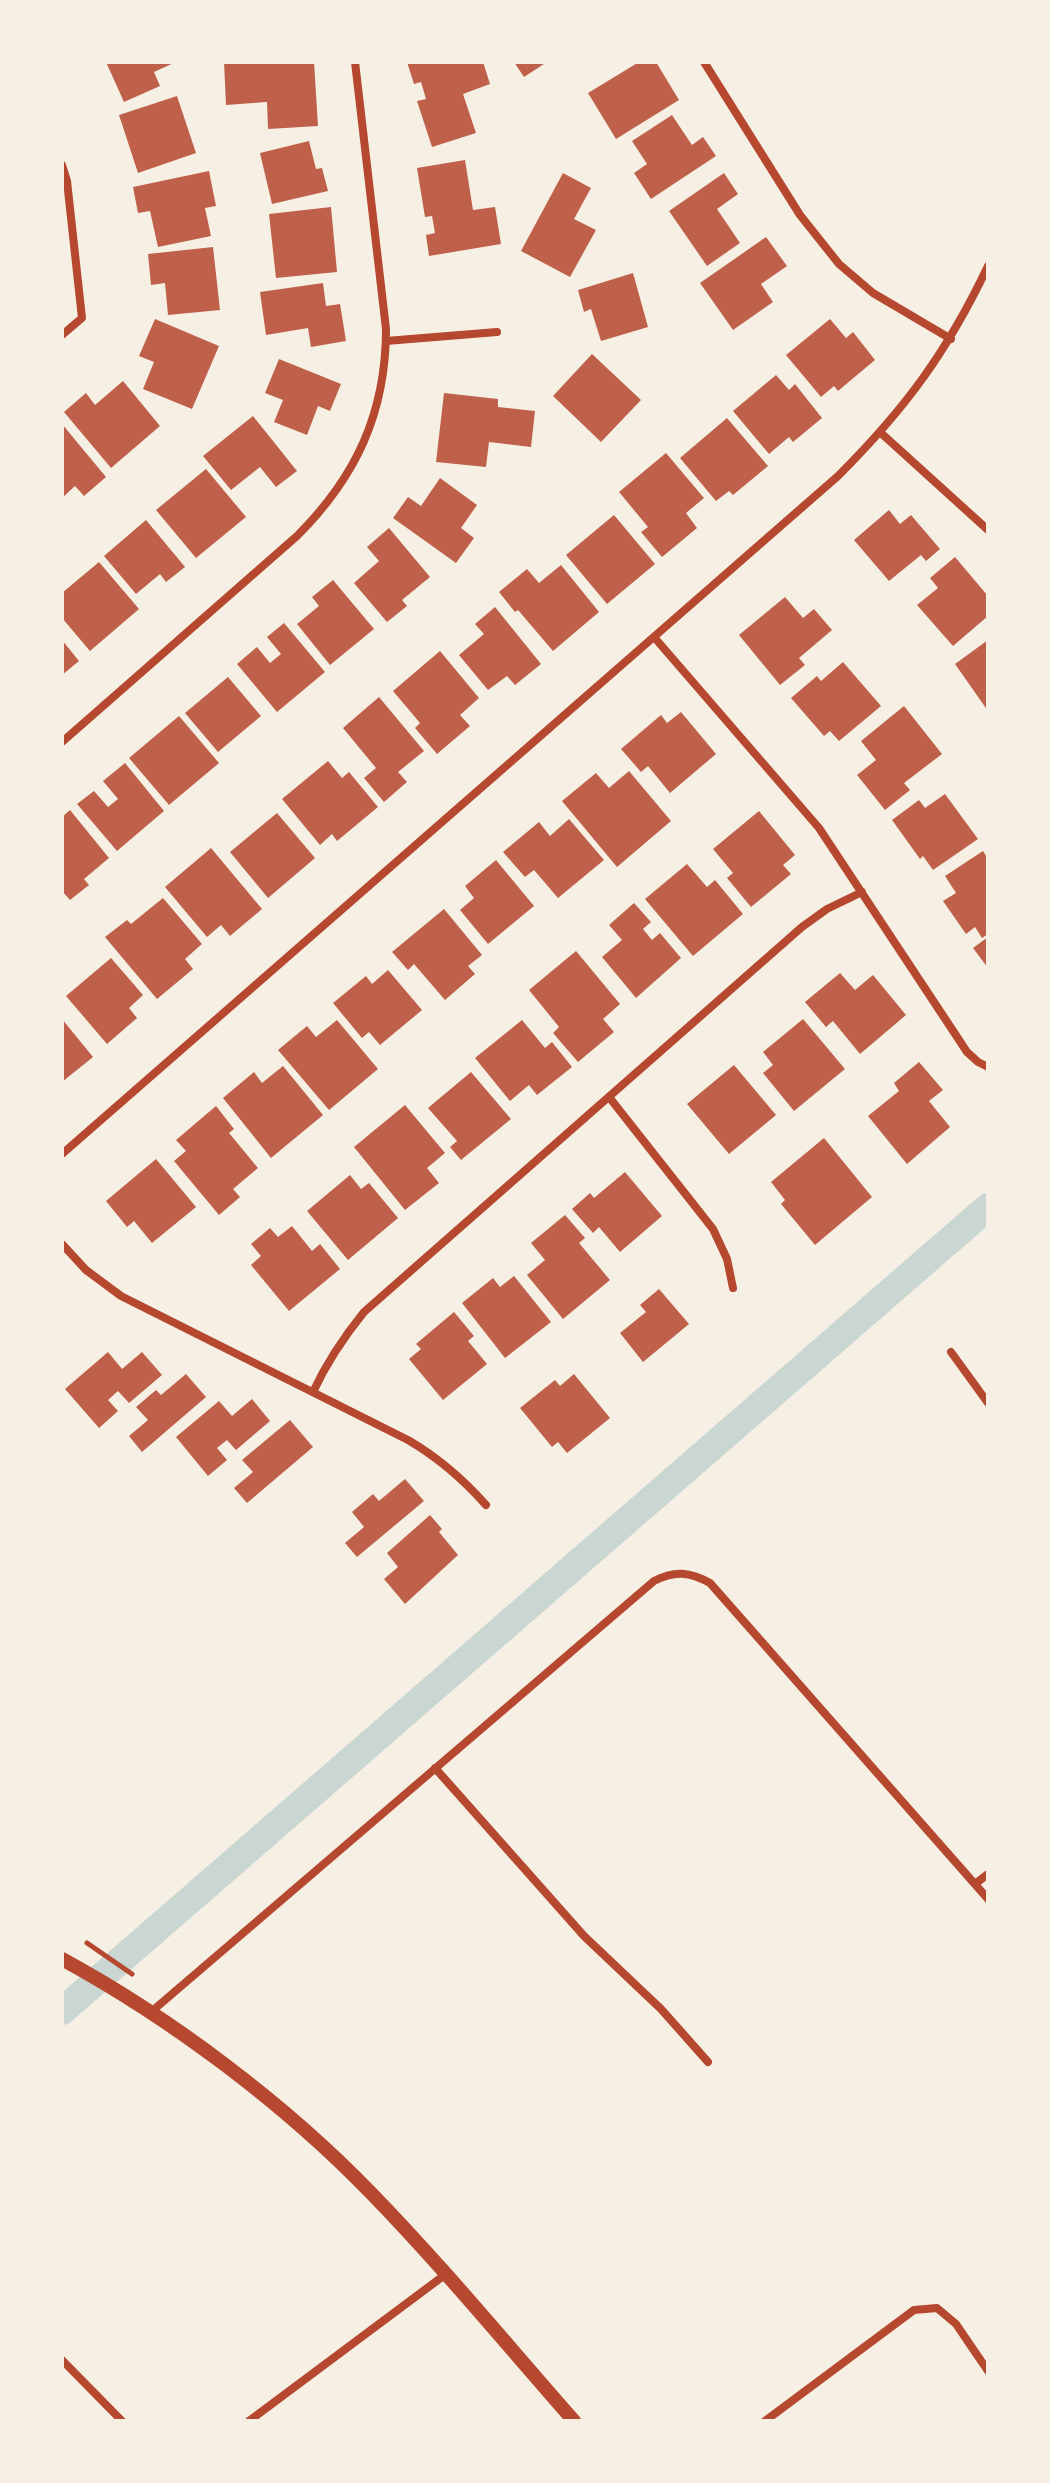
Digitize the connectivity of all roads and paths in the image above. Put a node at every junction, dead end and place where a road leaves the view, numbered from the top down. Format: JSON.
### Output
{"nodes":[{"id":1,"x":355,"y":62,"type":"edge"},
{"id":2,"x":704,"y":62,"type":"edge"},
{"id":3,"x":62,"y":165,"type":"edge"},
{"id":4,"x":988,"y":266,"type":"edge"},
{"id":5,"x":497,"y":332,"type":"dead end"},
{"id":6,"x":62,"y":335,"type":"edge"},
{"id":7,"x":951,"y":339,"type":"junction"},
{"id":8,"x":386,"y":341,"type":"junction"},
{"id":9,"x":881,"y":433,"type":"junction"},
{"id":10,"x":988,"y":530,"type":"edge"},
{"id":11,"x":654,"y":637,"type":"junction"},
{"id":12,"x":62,"y":742,"type":"edge"},
{"id":13,"x":862,"y":892,"type":"junction"},
{"id":14,"x":988,"y":1067,"type":"edge"},
{"id":15,"x":609,"y":1097,"type":"junction"},
{"id":16,"x":62,"y":1154,"type":"edge"},
{"id":17,"x":62,"y":1244,"type":"edge"},
{"id":18,"x":733,"y":1288,"type":"dead end"},
{"id":19,"x":951,"y":1352,"type":"dead end"},
{"id":20,"x":313,"y":1392,"type":"junction"},
{"id":21,"x":988,"y":1403,"type":"edge"},
{"id":22,"x":486,"y":1505,"type":"dead end"},
{"id":23,"x":435,"y":1768,"type":"junction"},
{"id":24,"x":988,"y":1874,"type":"edge"},
{"id":25,"x":975,"y":1884,"type":"junction"},
{"id":26,"x":988,"y":1899,"type":"edge"},
{"id":27,"x":87,"y":1943,"type":"dead end"},
{"id":28,"x":65,"y":1961,"type":"edge"},
{"id":29,"x":132,"y":1974,"type":"dead end"},
{"id":30,"x":151,"y":2012,"type":"junction"},
{"id":31,"x":708,"y":2062,"type":"dead end"},
{"id":32,"x":446,"y":2274,"type":"junction"},
{"id":33,"x":62,"y":2360,"type":"edge"},
{"id":34,"x":988,"y":2371,"type":"edge"},
{"id":35,"x":122,"y":2421,"type":"edge"},
{"id":36,"x":249,"y":2421,"type":"edge"},
{"id":37,"x":574,"y":2421,"type":"edge"},
{"id":38,"x":765,"y":2421,"type":"edge"}],
"edges":[{"from":1,"to":8,"type":"street"},
{"from":2,"to":7,"type":"street"},
{"from":3,"to":6,"type":"street"},
{"from":4,"to":7,"type":"street"},
{"from":5,"to":8,"type":"street"},
{"from":7,"to":9,"type":"street"},
{"from":8,"to":12,"type":"street"},
{"from":9,"to":10,"type":"street"},
{"from":9,"to":11,"type":"street"},
{"from":11,"to":13,"type":"street"},
{"from":11,"to":16,"type":"street"},
{"from":13,"to":14,"type":"street"},
{"from":13,"to":15,"type":"street"},
{"from":15,"to":18,"type":"street"},
{"from":15,"to":20,"type":"street"},
{"from":17,"to":20,"type":"street"},
{"from":19,"to":21,"type":"street"},
{"from":20,"to":22,"type":"street"},
{"from":23,"to":25,"type":"street"},
{"from":23,"to":30,"type":"street"},
{"from":23,"to":31,"type":"street"},
{"from":24,"to":25,"type":"street"},
{"from":25,"to":26,"type":"street"},
{"from":27,"to":29,"type":"path"},
{"from":28,"to":30,"type":"street"},
{"from":30,"to":32,"type":"street"},
{"from":32,"to":36,"type":"street"},
{"from":32,"to":37,"type":"street"},
{"from":33,"to":35,"type":"street"},
{"from":34,"to":38,"type":"street"}]}
